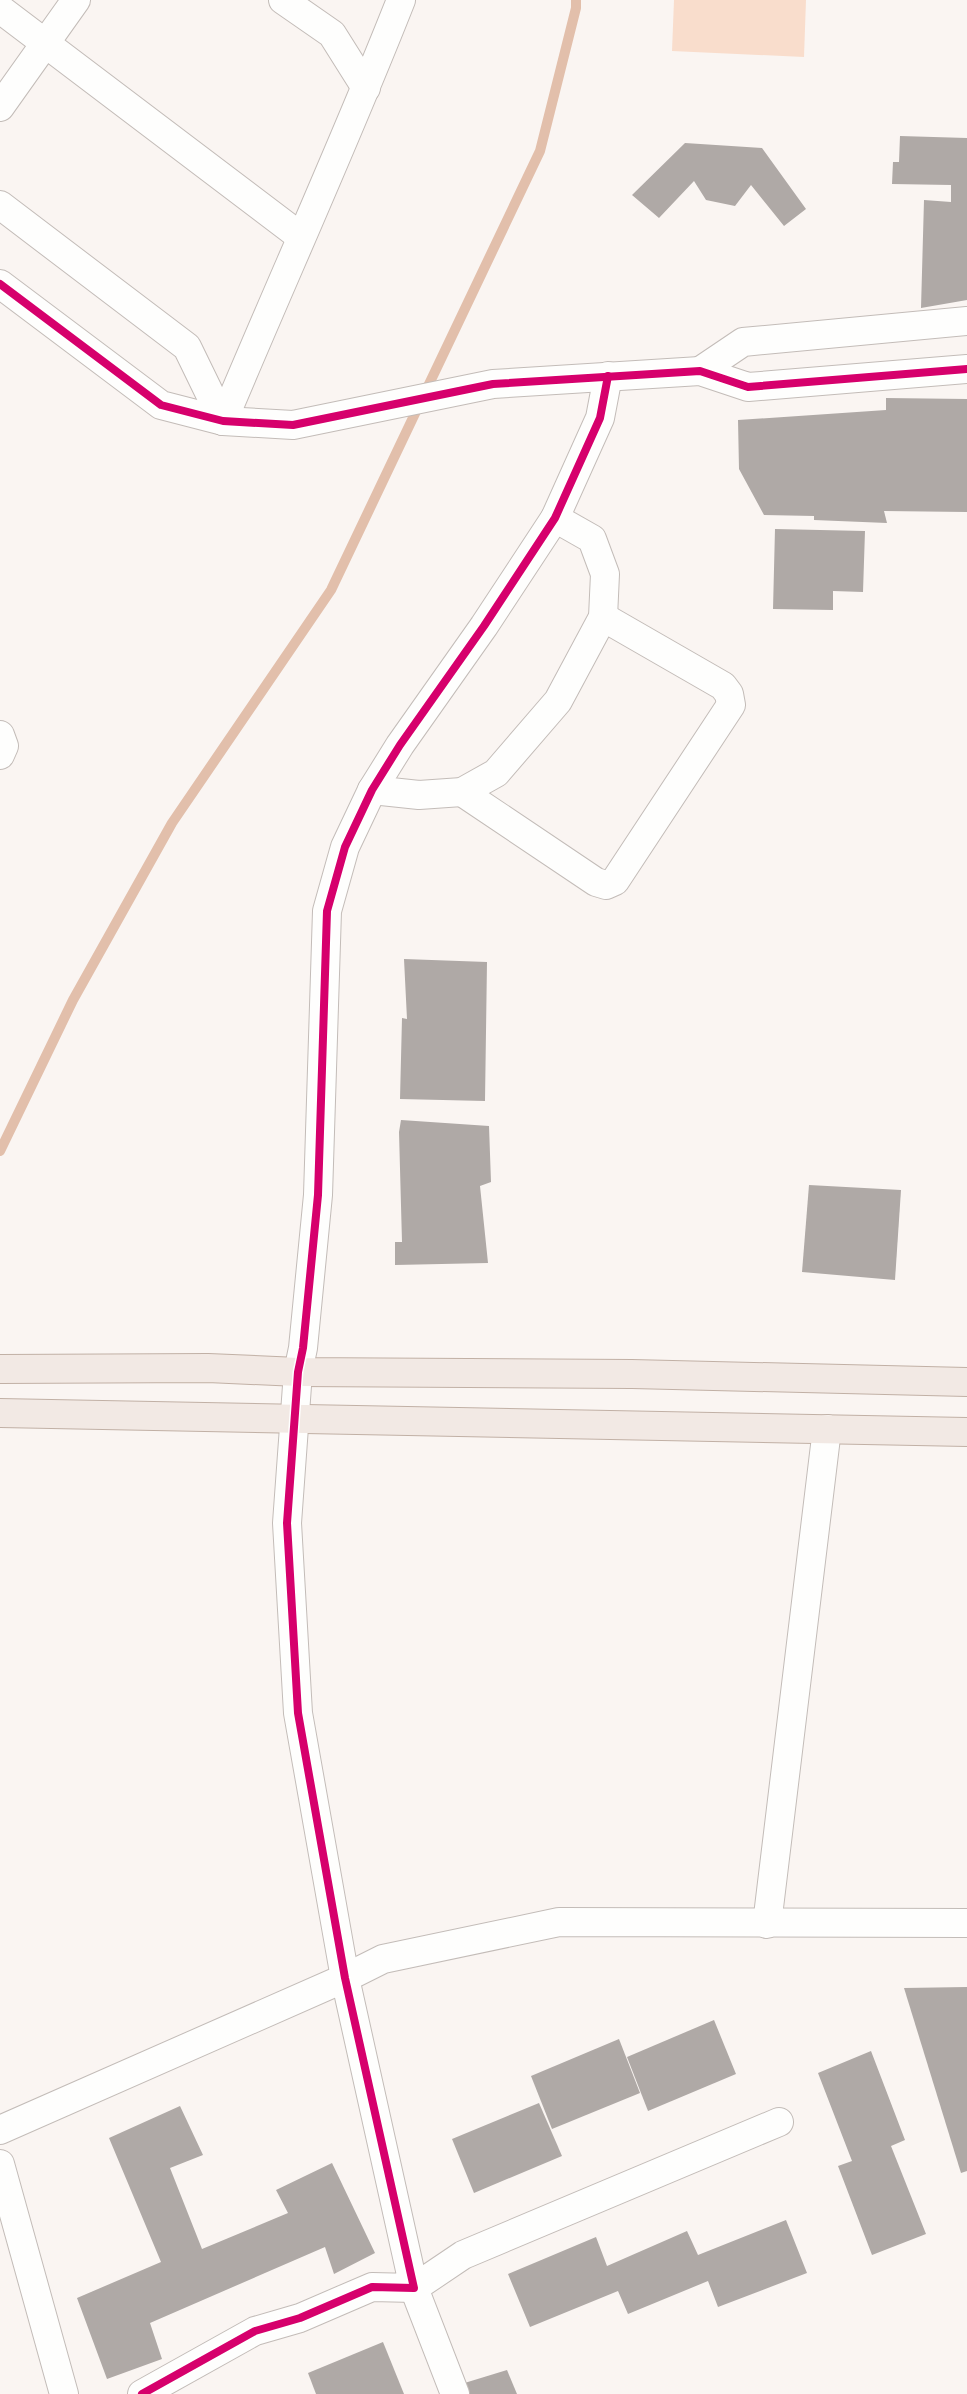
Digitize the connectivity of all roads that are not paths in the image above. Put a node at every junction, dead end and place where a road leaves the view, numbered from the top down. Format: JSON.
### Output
{"nodes":[{"id":1,"x":76,"y":0,"type":"edge"},
{"id":2,"x":283,"y":0,"type":"edge"},
{"id":3,"x":401,"y":0,"type":"edge"},
{"id":4,"x":0,"y":9,"type":"edge"},
{"id":5,"x":46,"y":44,"type":"junction"},
{"id":6,"x":366,"y":88,"type":"junction"},
{"id":7,"x":0,"y":107,"type":"edge"},
{"id":8,"x":0,"y":205,"type":"edge"},
{"id":9,"x":301,"y":237,"type":"junction"},
{"id":10,"x":0,"y":284,"type":"edge"},
{"id":11,"x":967,"y":321,"type":"edge"},
{"id":12,"x":967,"y":369,"type":"edge"},
{"id":13,"x":700,"y":371,"type":"junction"},
{"id":14,"x":608,"y":376,"type":"junction"},
{"id":15,"x":223,"y":421,"type":"junction"},
{"id":16,"x":555,"y":518,"type":"junction"},
{"id":17,"x":603,"y":617,"type":"junction"},
{"id":18,"x":0,"y":735,"type":"edge"},
{"id":19,"x":0,"y":755,"type":"edge"},
{"id":20,"x":372,"y":790,"type":"junction"},
{"id":21,"x":462,"y":792,"type":"junction"},
{"id":22,"x":0,"y":1369,"type":"edge"},
{"id":23,"x":298,"y":1372,"type":"junction"},
{"id":24,"x":967,"y":1382,"type":"edge"},
{"id":25,"x":5,"y":1413,"type":"edge"},
{"id":26,"x":295,"y":1420,"type":"junction"},
{"id":27,"x":827,"y":1429,"type":"junction"},
{"id":28,"x":967,"y":1432,"type":"edge"},
{"id":29,"x":967,"y":1923,"type":"edge"},
{"id":30,"x":767,"y":1924,"type":"junction"},
{"id":31,"x":345,"y":1978,"type":"junction"},
{"id":32,"x":779,"y":2122,"type":"dead end"},
{"id":33,"x":0,"y":2130,"type":"edge"},
{"id":34,"x":0,"y":2164,"type":"edge"},
{"id":35,"x":414,"y":2288,"type":"junction"},
{"id":36,"x":64,"y":2394,"type":"edge"},
{"id":37,"x":142,"y":2394,"type":"edge"},
{"id":38,"x":455,"y":2394,"type":"edge"}],
"edges":[{"from":1,"to":5,"type":"street"},
{"from":2,"to":6,"type":"street"},
{"from":3,"to":6,"type":"street"},
{"from":4,"to":5,"type":"street"},
{"from":5,"to":7,"type":"street"},
{"from":5,"to":9,"type":"street"},
{"from":6,"to":9,"type":"street"},
{"from":8,"to":15,"type":"street"},
{"from":9,"to":15,"type":"street"},
{"from":10,"to":15,"type":"street"},
{"from":11,"to":13,"type":"street"},
{"from":12,"to":13,"type":"street"},
{"from":13,"to":14,"type":"street"},
{"from":14,"to":15,"type":"street"},
{"from":14,"to":16,"type":"street"},
{"from":16,"to":17,"type":"street"},
{"from":16,"to":20,"type":"street"},
{"from":17,"to":21,"type":"street"},
{"from":17,"to":21,"type":"street"},
{"from":18,"to":19,"type":"street"},
{"from":20,"to":21,"type":"street"},
{"from":20,"to":23,"type":"street"},
{"from":22,"to":23,"type":"main road"},
{"from":23,"to":24,"type":"main road"},
{"from":23,"to":26,"type":"street"},
{"from":25,"to":26,"type":"main road"},
{"from":26,"to":27,"type":"main road"},
{"from":26,"to":31,"type":"street"},
{"from":27,"to":28,"type":"main road"},
{"from":27,"to":30,"type":"street"},
{"from":29,"to":30,"type":"street"},
{"from":30,"to":31,"type":"street"},
{"from":31,"to":33,"type":"street"},
{"from":31,"to":35,"type":"street"},
{"from":32,"to":35,"type":"street"},
{"from":34,"to":36,"type":"street"},
{"from":35,"to":37,"type":"street"},
{"from":35,"to":38,"type":"street"}]}
